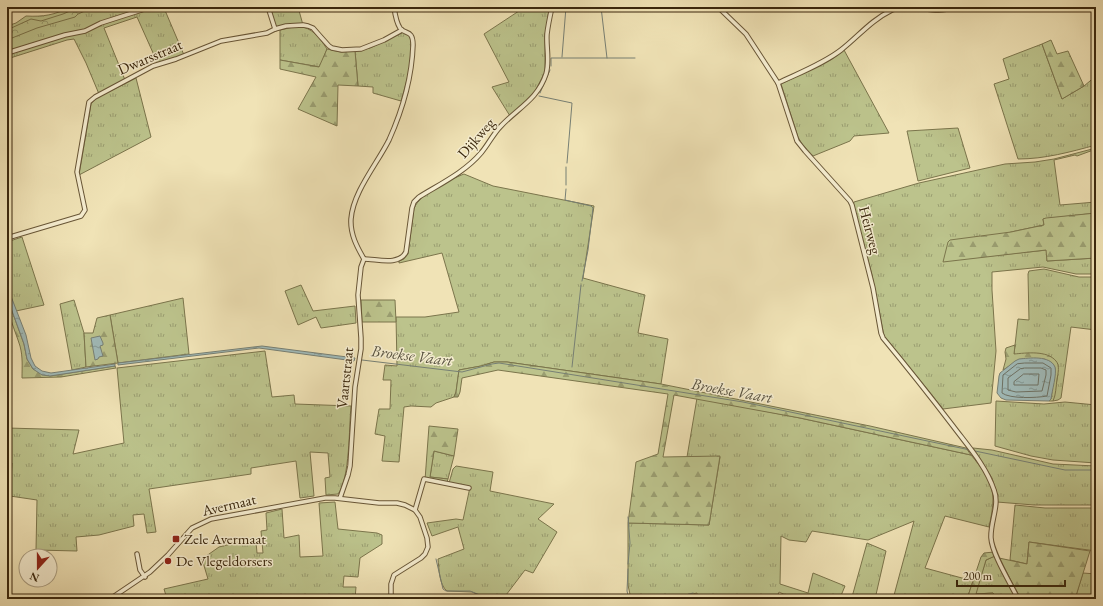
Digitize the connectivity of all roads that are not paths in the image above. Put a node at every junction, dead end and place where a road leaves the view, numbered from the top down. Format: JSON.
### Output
{"nodes":[{"id":1,"x":151,"y":7,"type":"edge"},
{"id":2,"x":268,"y":7,"type":"edge"},
{"id":3,"x":394,"y":7,"type":"edge"},
{"id":4,"x":552,"y":7,"type":"edge"},
{"id":5,"x":718,"y":7,"type":"edge"},
{"id":6,"x":953,"y":7,"type":"edge"},
{"id":7,"x":274,"y":29,"type":"junction"},
{"id":8,"x":402,"y":30,"type":"junction"},
{"id":9,"x":7,"y":53,"type":"edge"},
{"id":10,"x":778,"y":83,"type":"junction"},
{"id":11,"x":7,"y":238,"type":"edge"},
{"id":12,"x":364,"y":259,"type":"junction"},
{"id":13,"x":469,"y":488,"type":"dead end"},
{"id":14,"x":340,"y":498,"type":"junction"},
{"id":15,"x":415,"y":510,"type":"junction"},
{"id":16,"x":138,"y":554,"type":"dead end"},
{"id":17,"x":144,"y":577,"type":"junction"},
{"id":18,"x":110,"y":599,"type":"edge"},
{"id":19,"x":392,"y":599,"type":"edge"},
{"id":20,"x":1018,"y":599,"type":"edge"}],
"edges":[{"from":1,"to":9,"type":"street"},
{"from":2,"to":7,"type":"street"},
{"from":3,"to":8,"type":"street"},
{"from":4,"to":12,"type":"street","name":"Dijkweg"},
{"from":5,"to":10,"type":"street","name":"Heirweg"},
{"from":6,"to":10,"type":"street"},
{"from":7,"to":8,"type":"street","name":"Dwarsstraat"},
{"from":7,"to":11,"type":"street","name":"Dwarsstraat"},
{"from":8,"to":12,"type":"street"},
{"from":10,"to":20,"type":"street","name":"Heirweg"},
{"from":12,"to":14,"type":"street","name":"Vaartstraat"},
{"from":13,"to":15,"type":"street"},
{"from":14,"to":15,"type":"street","name":"Avermaat"},
{"from":14,"to":17,"type":"street","name":"Avermaat"},
{"from":15,"to":19,"type":"street"},
{"from":16,"to":17,"type":"street"},
{"from":17,"to":18,"type":"street","name":"Avermaat"}]}
